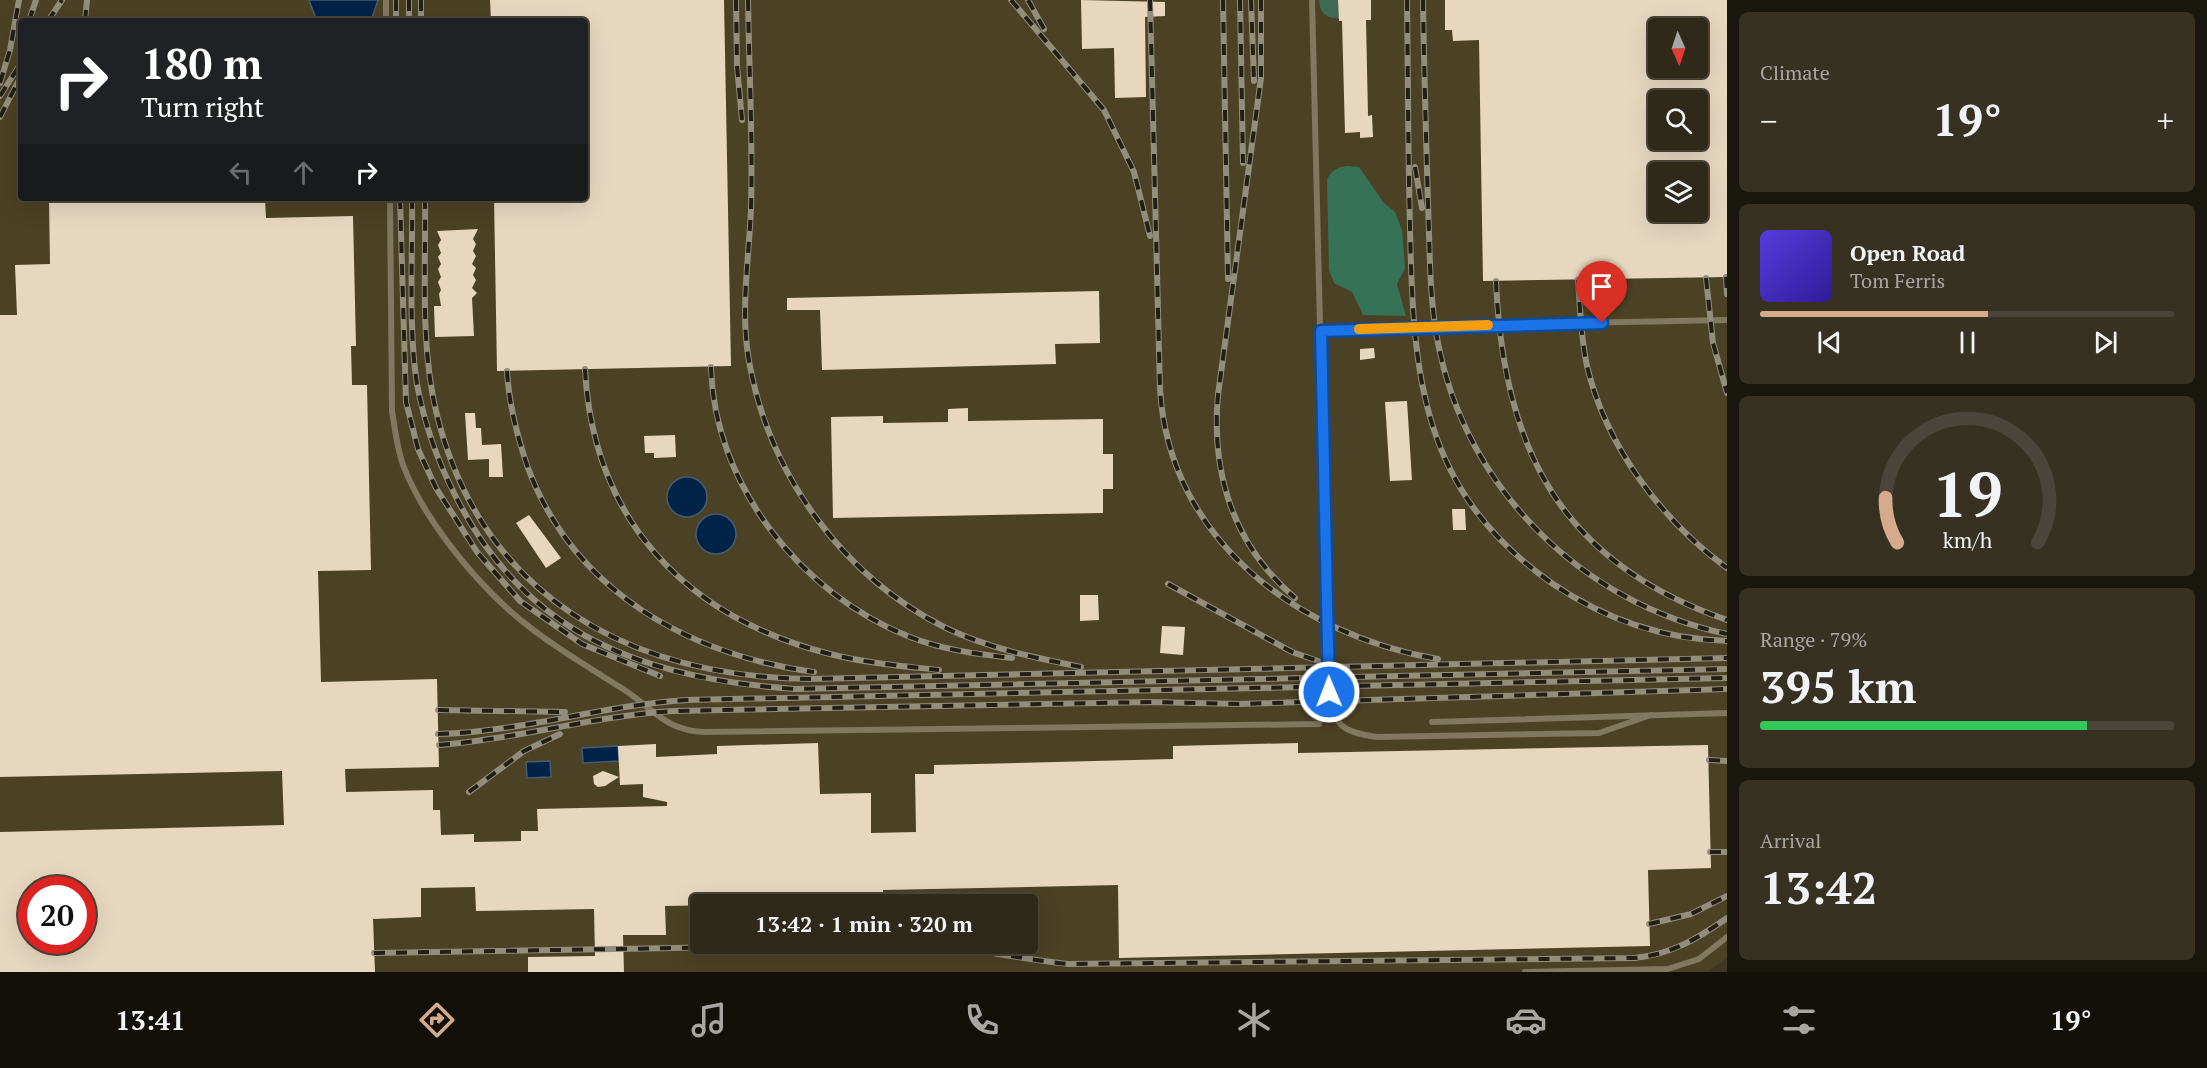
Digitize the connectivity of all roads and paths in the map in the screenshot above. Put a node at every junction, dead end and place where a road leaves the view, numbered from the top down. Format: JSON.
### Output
{"nodes":[{"id":1,"x":386,"y":0,"type":"edge"},
{"id":2,"x":1312,"y":0,"type":"edge"},
{"id":3,"x":386,"y":18,"type":"edge"},
{"id":4,"x":390,"y":201,"type":"edge"},
{"id":5,"x":1727,"y":320,"type":"edge"},
{"id":6,"x":1321,"y":331,"type":"junction"},
{"id":7,"x":1727,"y":713,"type":"edge"},
{"id":8,"x":1651,"y":715,"type":"junction"},
{"id":9,"x":1432,"y":722,"type":"dead end"},
{"id":10,"x":1319,"y":724,"type":"dead end"},
{"id":11,"x":1727,"y":937,"type":"edge"},
{"id":12,"x":1525,"y":972,"type":"edge"}],
"edges":[{"from":1,"to":3,"type":"lane"},
{"from":2,"to":6,"type":"lane"},
{"from":4,"to":10,"type":"lane"},
{"from":5,"to":6,"type":"lane"},
{"from":6,"to":8,"type":"lane"},
{"from":7,"to":8,"type":"lane"},
{"from":8,"to":9,"type":"lane"},
{"from":11,"to":12,"type":"lane"}]}
